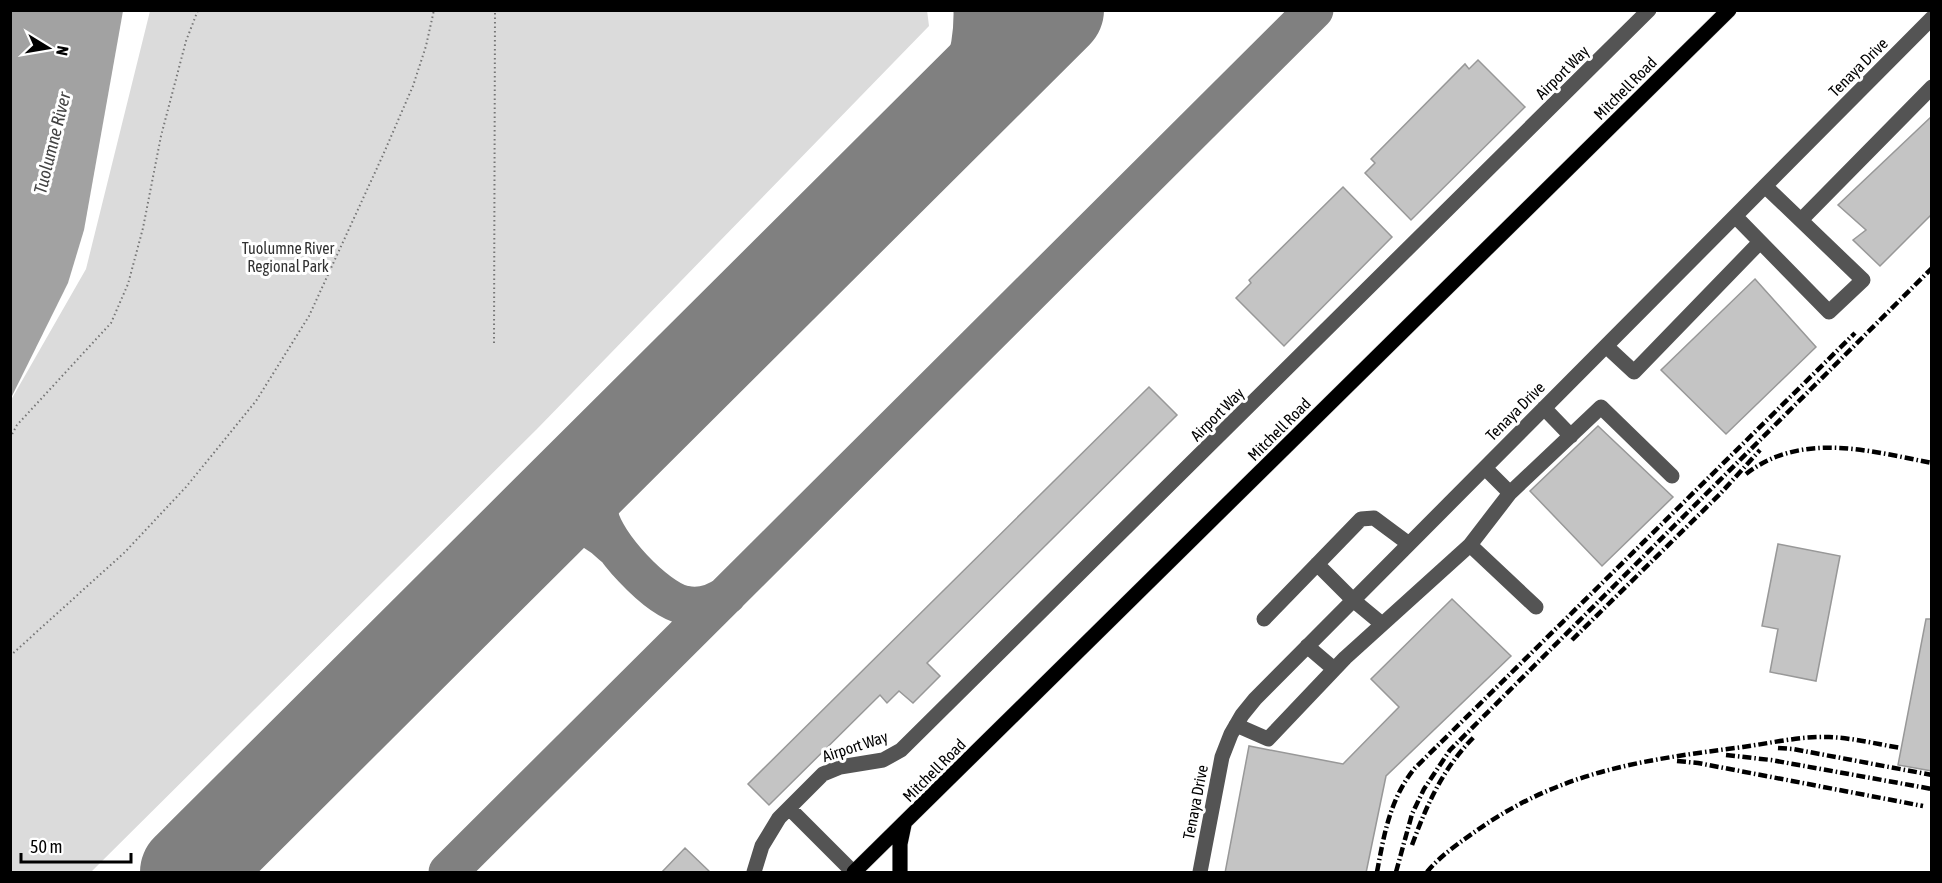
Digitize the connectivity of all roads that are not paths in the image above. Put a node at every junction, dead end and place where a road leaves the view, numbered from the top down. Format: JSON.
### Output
{"nodes":[{"id":1,"x":1649,"y":10,"type":"edge"},
{"id":2,"x":1729,"y":10,"type":"edge"},
{"id":3,"x":1932,"y":18,"type":"edge"},
{"id":4,"x":1932,"y":87,"type":"edge"},
{"id":5,"x":1765,"y":186,"type":"junction"},
{"id":6,"x":1735,"y":216,"type":"junction"},
{"id":7,"x":1801,"y":220,"type":"junction"},
{"id":8,"x":1760,"y":242,"type":"junction"},
{"id":9,"x":1606,"y":346,"type":"junction"},
{"id":10,"x":1544,"y":408,"type":"junction"},
{"id":11,"x":1571,"y":436,"type":"junction"},
{"id":12,"x":1485,"y":468,"type":"junction"},
{"id":13,"x":1672,"y":476,"type":"dead end"},
{"id":14,"x":1510,"y":493,"type":"junction"},
{"id":15,"x":1409,"y":544,"type":"junction"},
{"id":16,"x":1470,"y":545,"type":"junction"},
{"id":17,"x":1317,"y":564,"type":"junction"},
{"id":18,"x":1353,"y":600,"type":"junction"},
{"id":19,"x":1536,"y":607,"type":"dead end"},
{"id":20,"x":1264,"y":619,"type":"dead end"},
{"id":21,"x":1382,"y":624,"type":"junction"},
{"id":22,"x":1307,"y":646,"type":"junction"},
{"id":23,"x":1334,"y":669,"type":"junction"},
{"id":24,"x":1236,"y":725,"type":"junction"},
{"id":25,"x":789,"y":808,"type":"junction"},
{"id":26,"x":904,"y":825,"type":"junction"},
{"id":27,"x":754,"y":873,"type":"edge"},
{"id":28,"x":853,"y":873,"type":"edge"},
{"id":29,"x":900,"y":873,"type":"edge"},
{"id":30,"x":1200,"y":873,"type":"edge"}],
"edges":[{"from":1,"to":25,"type":"street","name":"Airport Way"},
{"from":2,"to":26,"type":"main road","name":"Mitchell Road"},
{"from":3,"to":5,"type":"street","name":"Tenaya Drive"},
{"from":4,"to":7,"type":"street"},
{"from":5,"to":6,"type":"street","name":"Tenaya Drive"},
{"from":5,"to":7,"type":"street"},
{"from":6,"to":8,"type":"street"},
{"from":6,"to":9,"type":"street","name":"Tenaya Drive"},
{"from":7,"to":8,"type":"street"},
{"from":8,"to":9,"type":"street"},
{"from":9,"to":10,"type":"street","name":"Tenaya Drive"},
{"from":10,"to":11,"type":"street"},
{"from":10,"to":12,"type":"street","name":"Tenaya Drive"},
{"from":11,"to":13,"type":"street"},
{"from":11,"to":14,"type":"street"},
{"from":12,"to":14,"type":"street"},
{"from":12,"to":15,"type":"street","name":"Tenaya Drive"},
{"from":14,"to":16,"type":"street"},
{"from":15,"to":17,"type":"street"},
{"from":15,"to":18,"type":"street","name":"Tenaya Drive"},
{"from":16,"to":19,"type":"street"},
{"from":16,"to":21,"type":"street"},
{"from":17,"to":18,"type":"street"},
{"from":17,"to":20,"type":"street"},
{"from":18,"to":21,"type":"street"},
{"from":18,"to":22,"type":"street","name":"Tenaya Drive"},
{"from":21,"to":23,"type":"street"},
{"from":22,"to":23,"type":"street"},
{"from":22,"to":24,"type":"street","name":"Tenaya Drive"},
{"from":23,"to":24,"type":"street"},
{"from":24,"to":30,"type":"street","name":"Tenaya Drive"},
{"from":25,"to":27,"type":"street","name":"Airport Way"},
{"from":25,"to":28,"type":"street"},
{"from":26,"to":28,"type":"main road","name":"Mitchell Road"},
{"from":26,"to":29,"type":"main road"}]}
